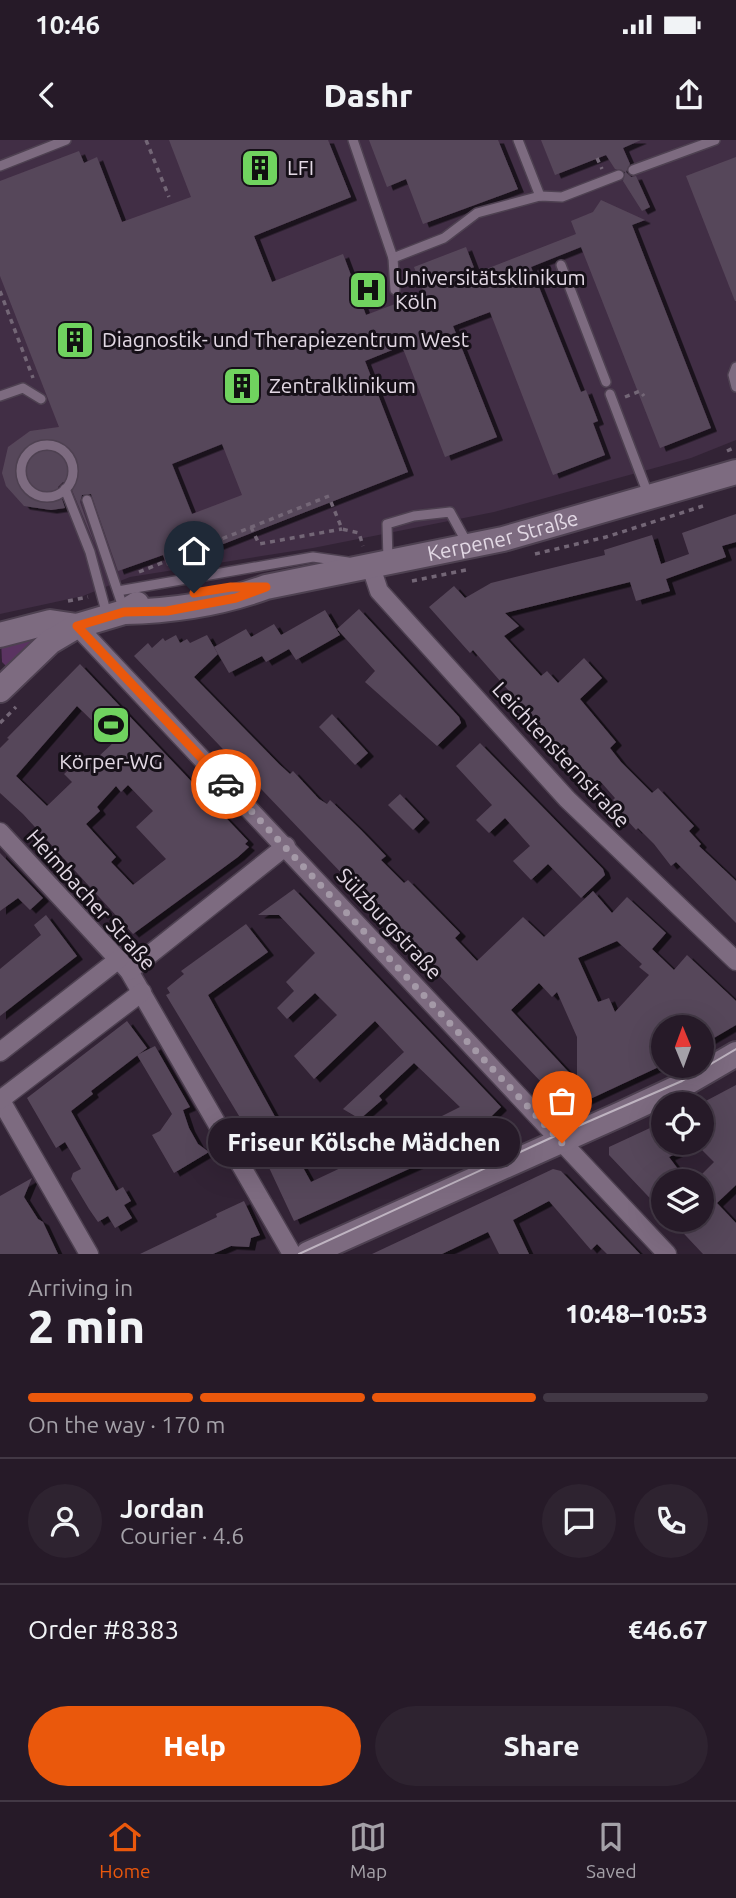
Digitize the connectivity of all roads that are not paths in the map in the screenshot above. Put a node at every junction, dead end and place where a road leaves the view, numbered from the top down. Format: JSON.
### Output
{"nodes":[{"id":1,"x":66,"y":140,"type":"edge"},
{"id":2,"x":353,"y":140,"type":"edge"},
{"id":3,"x":518,"y":140,"type":"edge"},
{"id":4,"x":715,"y":140,"type":"edge"},
{"id":5,"x":0,"y":166,"type":"edge"},
{"id":6,"x":633,"y":170,"type":"dead end"},
{"id":7,"x":619,"y":175,"type":"dead end"},
{"id":8,"x":540,"y":195,"type":"junction"},
{"id":9,"x":393,"y":258,"type":"junction"},
{"id":10,"x":561,"y":265,"type":"dead end"},
{"id":11,"x":395,"y":290,"type":"dead end"},
{"id":12,"x":736,"y":367,"type":"edge"},
{"id":13,"x":606,"y":382,"type":"dead end"},
{"id":14,"x":736,"y":387,"type":"edge"},
{"id":15,"x":0,"y":396,"type":"edge"},
{"id":16,"x":612,"y":398,"type":"road end"},
{"id":17,"x":41,"y":399,"type":"road end"},
{"id":18,"x":736,"y":472,"type":"edge"},
{"id":19,"x":65,"y":489,"type":"junction"},
{"id":20,"x":650,"y":499,"type":"junction"},
{"id":21,"x":87,"y":500,"type":"dead end"},
{"id":22,"x":468,"y":545,"type":"junction"},
{"id":23,"x":374,"y":559,"type":"junction"},
{"id":24,"x":117,"y":606,"type":"junction"},
{"id":25,"x":77,"y":626,"type":"junction"},
{"id":26,"x":0,"y":635,"type":"edge"},
{"id":27,"x":0,"y":690,"type":"edge"},
{"id":28,"x":0,"y":832,"type":"edge"},
{"id":29,"x":286,"y":846,"type":"junction"},
{"id":30,"x":736,"y":961,"type":"edge"},
{"id":31,"x":124,"y":965,"type":"junction"},
{"id":32,"x":142,"y":992,"type":"junction"},
{"id":33,"x":0,"y":1052,"type":"edge"},
{"id":34,"x":736,"y":1054,"type":"edge"},
{"id":35,"x":0,"y":1099,"type":"edge"},
{"id":36,"x":558,"y":1139,"type":"junction"},
{"id":37,"x":89,"y":1254,"type":"edge"},
{"id":38,"x":292,"y":1254,"type":"edge"},
{"id":39,"x":308,"y":1254,"type":"edge"},
{"id":40,"x":667,"y":1254,"type":"edge"}],
"edges":[{"from":1,"to":5,"type":"lane"},
{"from":2,"to":9,"type":"lane"},
{"from":3,"to":8,"type":"lane"},
{"from":4,"to":6,"type":"lane"},
{"from":7,"to":8,"type":"lane"},
{"from":8,"to":9,"type":"lane"},
{"from":9,"to":11,"type":"lane"},
{"from":10,"to":13,"type":"lane"},
{"from":12,"to":14,"type":"lane"},
{"from":15,"to":17,"type":"lane"},
{"from":16,"to":20,"type":"lane"},
{"from":18,"to":20,"type":"street","name":"Kerpener Straße"},
{"from":19,"to":19,"type":"lane"},
{"from":19,"to":24,"type":"lane"},
{"from":20,"to":22,"type":"street","name":"Kerpener Straße"},
{"from":21,"to":24,"type":"lane"},
{"from":22,"to":23,"type":"street","name":"Kerpener Straße"},
{"from":22,"to":23,"type":"lane"},
{"from":23,"to":24,"type":"street","name":"Kerpener Straße"},
{"from":23,"to":24,"type":"lane"},
{"from":23,"to":30,"type":"street","name":"Leichtensternstraße"},
{"from":24,"to":25,"type":"street","name":"Kerpener Straße"},
{"from":25,"to":26,"type":"street","name":"Kerpener Straße"},
{"from":25,"to":27,"type":"street"},
{"from":25,"to":29,"type":"street","name":"Sülzburgstraße"},
{"from":28,"to":31,"type":"street","name":"Heimbacher Straße"},
{"from":29,"to":31,"type":"street"},
{"from":29,"to":36,"type":"street","name":"Sülzburgstraße"},
{"from":31,"to":32,"type":"street","name":"Heimbacher Straße"},
{"from":31,"to":33,"type":"street"},
{"from":32,"to":35,"type":"street"},
{"from":32,"to":38,"type":"street","name":"Heimbacher Straße"},
{"from":34,"to":36,"type":"street"},
{"from":35,"to":37,"type":"street"},
{"from":36,"to":39,"type":"street"},
{"from":36,"to":40,"type":"street","name":"Sülzburgstraße"}]}
